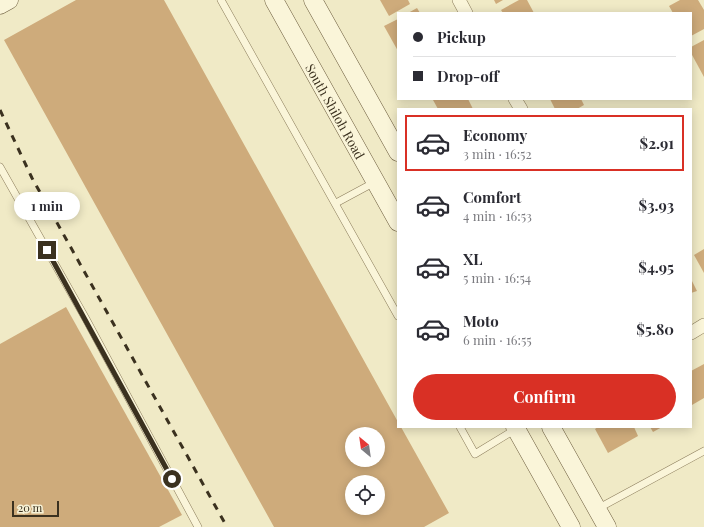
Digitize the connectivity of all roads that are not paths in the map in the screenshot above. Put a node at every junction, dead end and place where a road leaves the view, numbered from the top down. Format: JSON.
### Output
{"nodes":[{"id":1,"x":9,"y":0,"type":"edge"},
{"id":2,"x":221,"y":0,"type":"edge"},
{"id":3,"x":274,"y":0,"type":"edge"},
{"id":4,"x":313,"y":0,"type":"edge"},
{"id":5,"x":459,"y":0,"type":"edge"},
{"id":6,"x":0,"y":5,"type":"edge"},
{"id":7,"x":465,"y":12,"type":"edge"},
{"id":8,"x":397,"y":150,"type":"edge"},
{"id":9,"x":0,"y":167,"type":"edge"},
{"id":10,"x":375,"y":182,"type":"junction"},
{"id":11,"x":336,"y":203,"type":"junction"},
{"id":12,"x":397,"y":220,"type":"edge"},
{"id":13,"x":397,"y":314,"type":"edge"},
{"id":14,"x":704,"y":325,"type":"edge"},
{"id":15,"x":692,"y":332,"type":"edge"},
{"id":16,"x":461,"y":428,"type":"edge"},
{"id":17,"x":517,"y":428,"type":"edge"},
{"id":18,"x":552,"y":428,"type":"edge"},
{"id":19,"x":704,"y":451,"type":"edge"},
{"id":20,"x":597,"y":509,"type":"junction"},
{"id":21,"x":198,"y":527,"type":"edge"},
{"id":22,"x":571,"y":527,"type":"edge"},
{"id":23,"x":607,"y":527,"type":"edge"}],
"edges":[{"from":1,"to":6,"type":"main road"},
{"from":2,"to":11,"type":"lane"},
{"from":3,"to":10,"type":"main road","name":"South Shiloh Road"},
{"from":4,"to":8,"type":"main road"},
{"from":5,"to":7,"type":"street"},
{"from":9,"to":21,"type":"lane"},
{"from":10,"to":11,"type":"lane"},
{"from":10,"to":12,"type":"main road","name":"South Shiloh Road"},
{"from":11,"to":13,"type":"lane"},
{"from":14,"to":15,"type":"street"},
{"from":16,"to":17,"type":"lane"},
{"from":17,"to":22,"type":"main road"},
{"from":18,"to":20,"type":"main road"},
{"from":19,"to":20,"type":"lane"},
{"from":20,"to":23,"type":"main road"}]}
